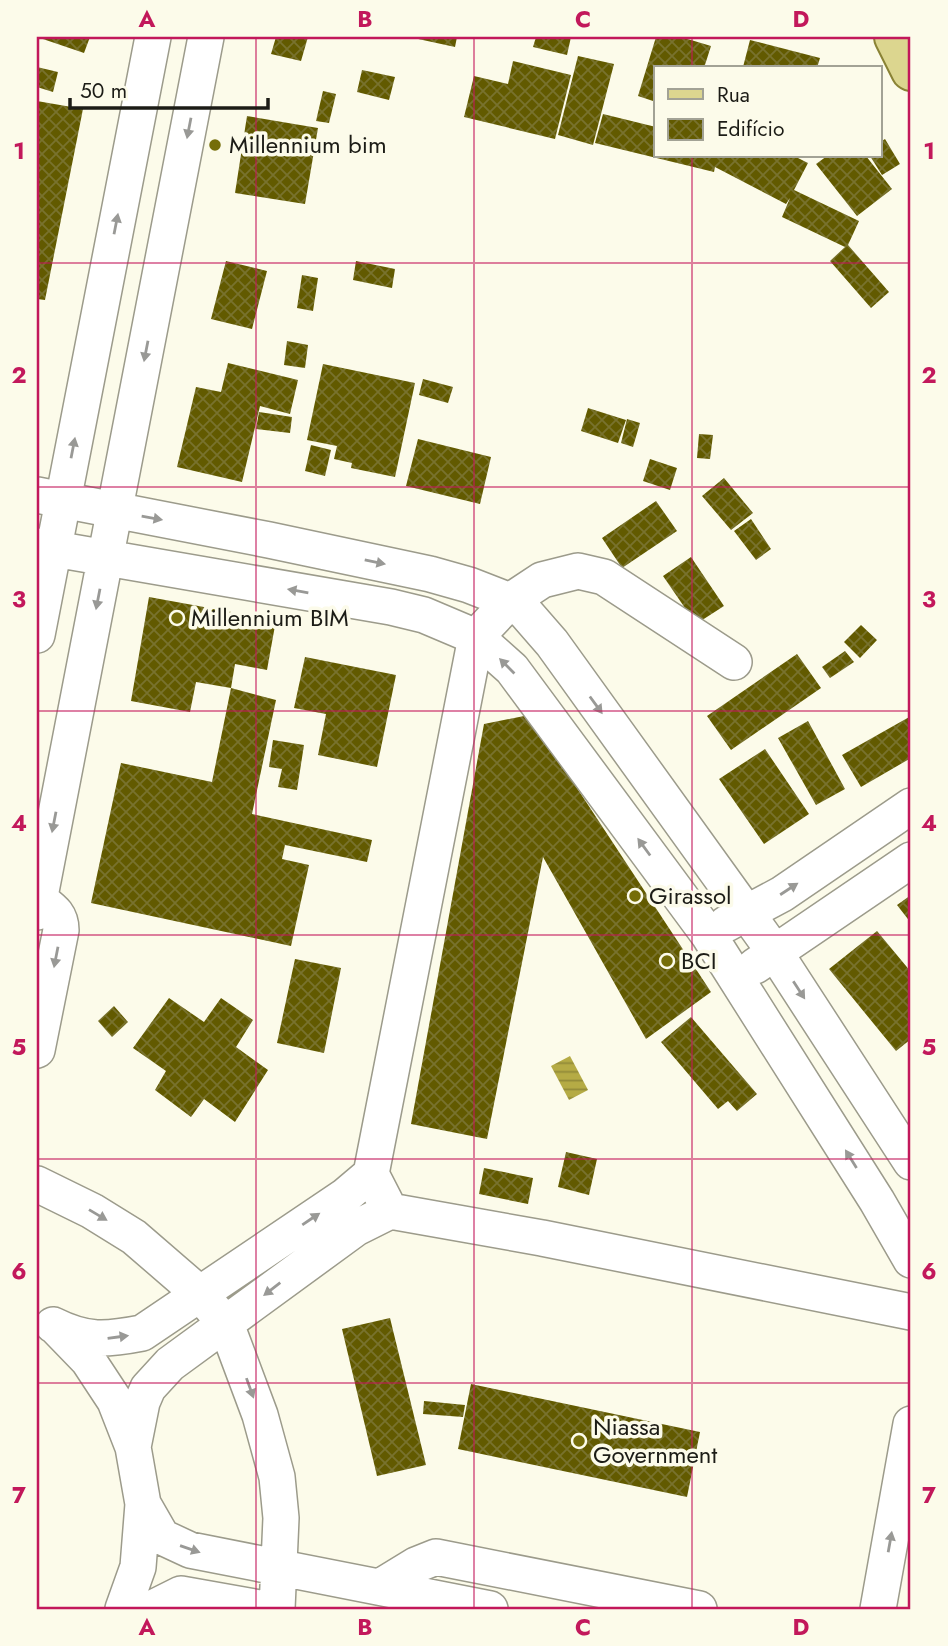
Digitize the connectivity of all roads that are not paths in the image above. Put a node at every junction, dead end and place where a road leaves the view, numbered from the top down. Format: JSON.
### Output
{"nodes":[{"id":1,"x":153,"y":37,"type":"edge"},
{"id":2,"x":206,"y":37,"type":"edge"},
{"id":3,"x":894,"y":37,"type":"edge"},
{"id":4,"x":911,"y":71,"type":"edge"},
{"id":5,"x":124,"y":183,"type":"junction"},
{"id":6,"x":177,"y":193,"type":"junction"},
{"id":7,"x":50,"y":497,"type":"edge"},
{"id":8,"x":114,"y":512,"type":"junction"},
{"id":9,"x":45,"y":548,"type":"edge"},
{"id":10,"x":106,"y":558,"type":"junction"},
{"id":11,"x":40,"y":598,"type":"edge"},
{"id":12,"x":510,"y":601,"type":"junction"},
{"id":13,"x":37,"y":635,"type":"edge"},
{"id":14,"x":476,"y":637,"type":"junction"},
{"id":15,"x":734,"y":662,"type":"dead end"},
{"id":16,"x":911,"y":806,"type":"edge"},
{"id":17,"x":911,"y":860,"type":"edge"},
{"id":18,"x":39,"y":889,"type":"edge"},
{"id":19,"x":745,"y":913,"type":"junction"},
{"id":20,"x":708,"y":934,"type":"junction"},
{"id":21,"x":776,"y":954,"type":"junction"},
{"id":22,"x":736,"y":977,"type":"junction"},
{"id":23,"x":37,"y":1050,"type":"edge"},
{"id":24,"x":911,"y":1162,"type":"edge"},
{"id":25,"x":371,"y":1174,"type":"junction"},
{"id":26,"x":37,"y":1184,"type":"edge"},
{"id":27,"x":911,"y":1184,"type":"edge"},
{"id":28,"x":877,"y":1200,"type":"junction"},
{"id":29,"x":390,"y":1211,"type":"junction"},
{"id":30,"x":911,"y":1260,"type":"edge"},
{"id":31,"x":200,"y":1294,"type":"junction"},
{"id":32,"x":911,"y":1311,"type":"edge"},
{"id":33,"x":45,"y":1320,"type":"edge"},
{"id":34,"x":226,"y":1324,"type":"junction"},
{"id":35,"x":911,"y":1424,"type":"edge"},
{"id":36,"x":133,"y":1447,"type":"junction"},
{"id":37,"x":143,"y":1504,"type":"junction"},
{"id":38,"x":280,"y":1568,"type":"junction"},
{"id":39,"x":380,"y":1587,"type":"junction"},
{"id":40,"x":123,"y":1609,"type":"edge"},
{"id":41,"x":151,"y":1609,"type":"edge"},
{"id":42,"x":265,"y":1609,"type":"edge"},
{"id":43,"x":277,"y":1609,"type":"edge"},
{"id":44,"x":490,"y":1609,"type":"edge"},
{"id":45,"x":699,"y":1609,"type":"edge"},
{"id":46,"x":878,"y":1609,"type":"edge"}],
"edges":[{"from":1,"to":5,"type":"street"},
{"from":2,"to":6,"type":"street","one_way":true},
{"from":3,"to":4,"type":"main road"},
{"from":5,"to":6,"type":"street"},
{"from":7,"to":5,"type":"street","one_way":true},
{"from":6,"to":8,"type":"street","one_way":true},
{"from":7,"to":8,"type":"street"},
{"from":7,"to":9,"type":"street"},
{"from":8,"to":10,"type":"street"},
{"from":8,"to":12,"type":"street","one_way":true},
{"from":9,"to":10,"type":"street"},
{"from":9,"to":11,"type":"street"},
{"from":14,"to":10,"type":"street","one_way":true},
{"from":10,"to":18,"type":"street","one_way":true},
{"from":11,"to":13,"type":"street"},
{"from":12,"to":14,"type":"street"},
{"from":12,"to":15,"type":"street"},
{"from":12,"to":19,"type":"street","one_way":true},
{"from":20,"to":14,"type":"street","one_way":true},
{"from":14,"to":25,"type":"street"},
{"from":19,"to":16,"type":"street","one_way":true},
{"from":17,"to":21,"type":"street"},
{"from":18,"to":23,"type":"street","one_way":true},
{"from":19,"to":20,"type":"street"},
{"from":19,"to":21,"type":"street"},
{"from":20,"to":22,"type":"street"},
{"from":21,"to":22,"type":"street"},
{"from":21,"to":24,"type":"street","one_way":true},
{"from":28,"to":22,"type":"street","one_way":true},
{"from":25,"to":29,"type":"street"},
{"from":31,"to":25,"type":"street","one_way":true},
{"from":26,"to":31,"type":"street","one_way":true},
{"from":27,"to":28,"type":"street"},
{"from":28,"to":30,"type":"street"},
{"from":29,"to":32,"type":"street"},
{"from":29,"to":34,"type":"street","one_way":true},
{"from":33,"to":31,"type":"street","one_way":true},
{"from":31,"to":34,"type":"street"},
{"from":33,"to":36,"type":"street"},
{"from":34,"to":36,"type":"street"},
{"from":34,"to":38,"type":"street","one_way":true},
{"from":46,"to":35,"type":"street","one_way":true},
{"from":36,"to":37,"type":"street"},
{"from":37,"to":38,"type":"street","one_way":true},
{"from":37,"to":40,"type":"street"},
{"from":38,"to":39,"type":"street"},
{"from":38,"to":43,"type":"street"},
{"from":39,"to":44,"type":"street"},
{"from":39,"to":45,"type":"street"},
{"from":41,"to":42,"type":"street"}]}
